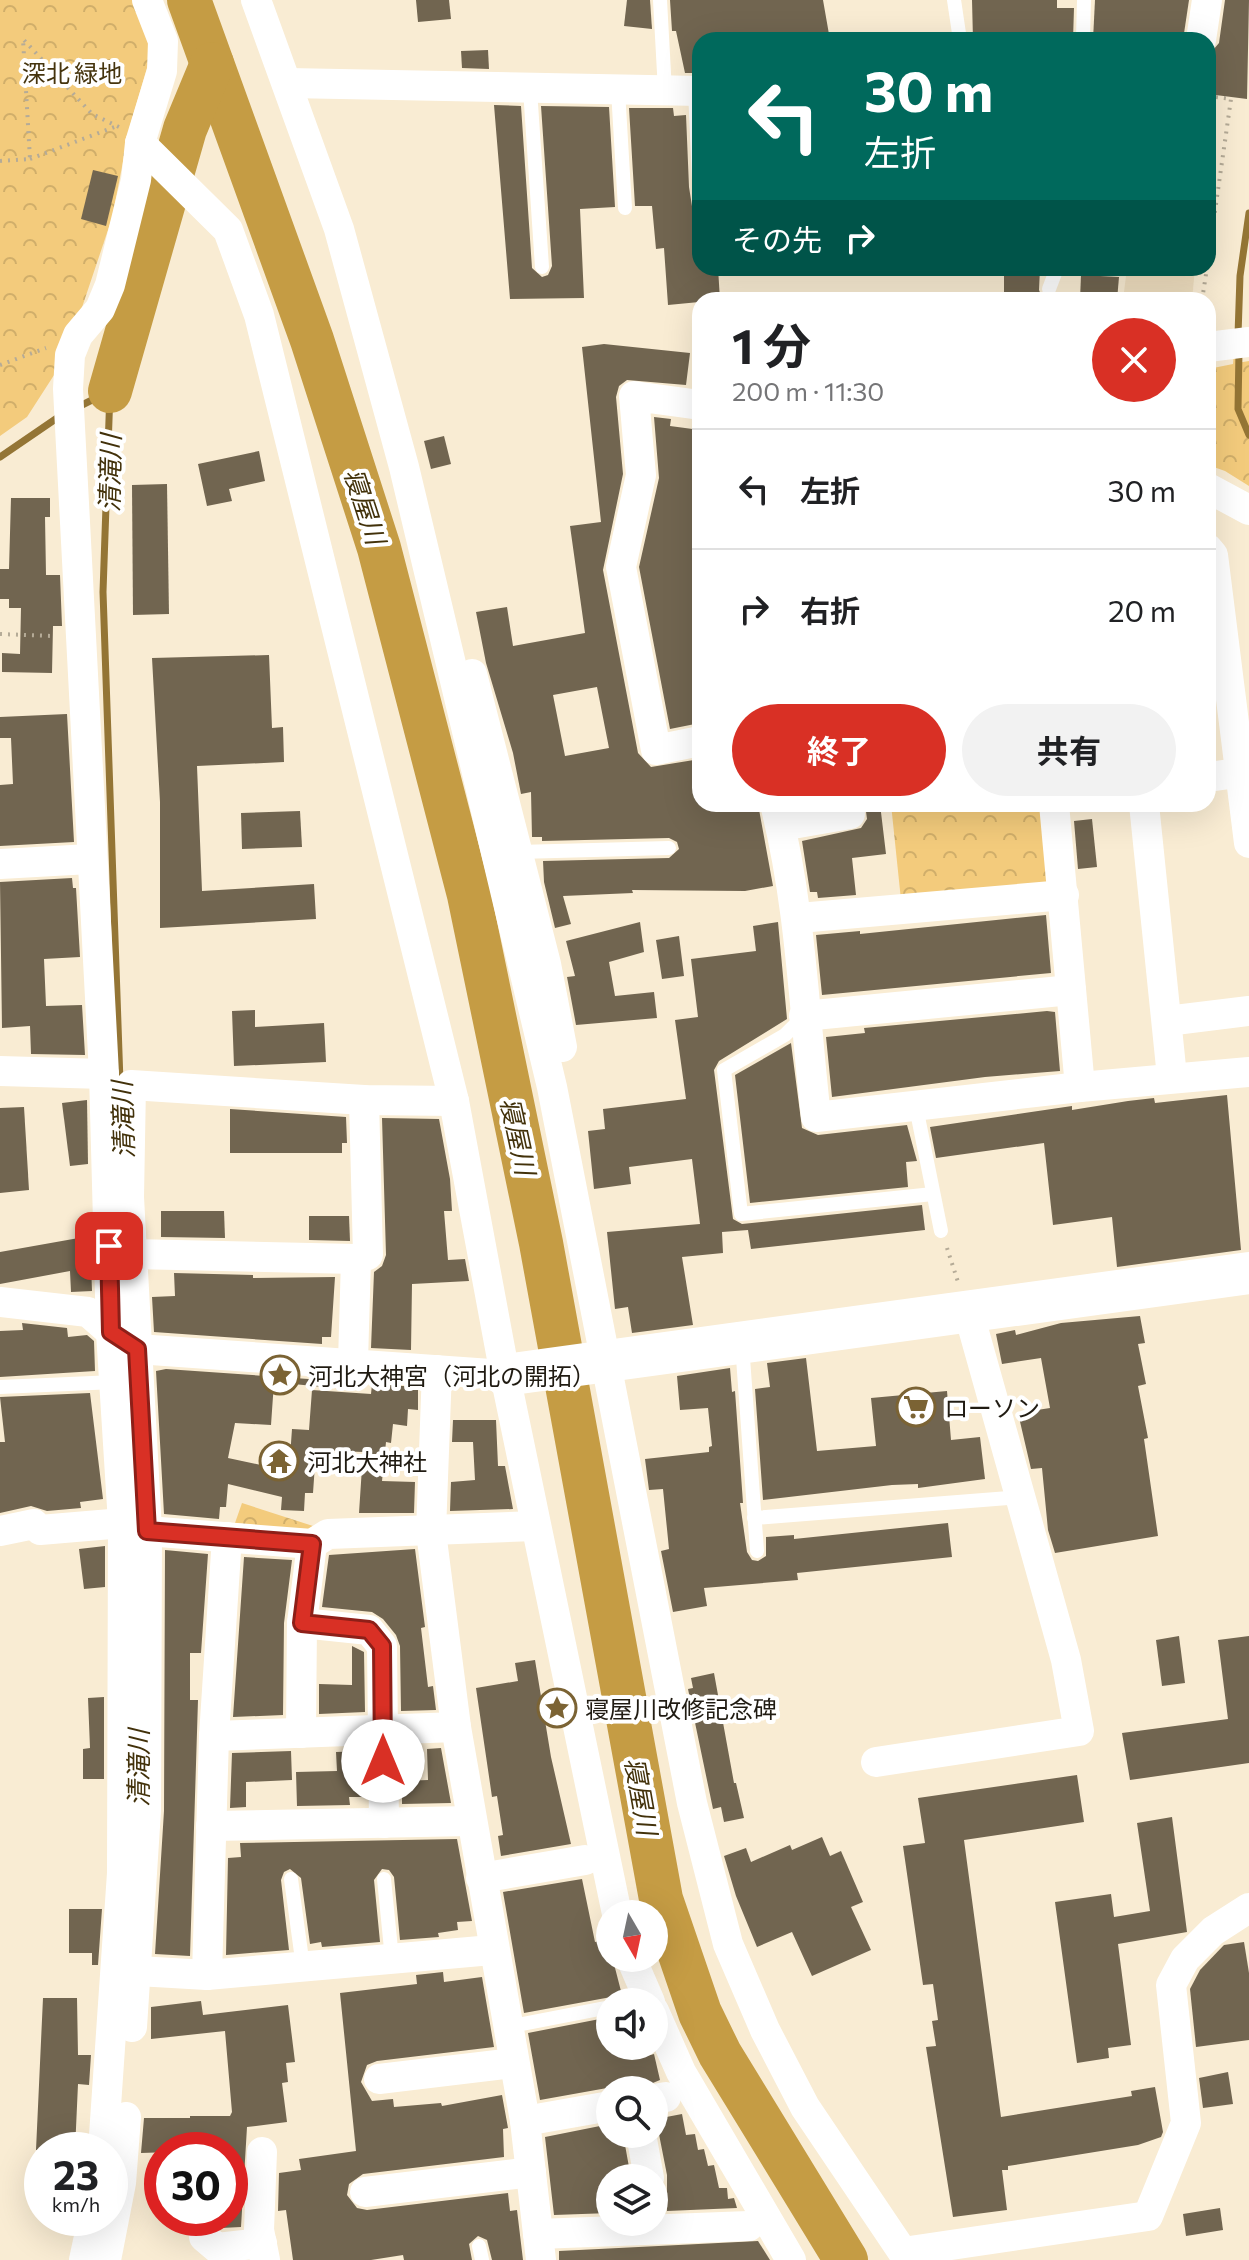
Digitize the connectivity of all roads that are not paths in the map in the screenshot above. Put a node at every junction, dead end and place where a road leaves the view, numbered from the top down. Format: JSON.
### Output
{"nodes":[{"id":1,"x":147,"y":0,"type":"edge"},
{"id":2,"x":256,"y":0,"type":"edge"},
{"id":3,"x":660,"y":0,"type":"edge"},
{"id":4,"x":954,"y":0,"type":"edge"},
{"id":5,"x":1084,"y":0,"type":"edge"},
{"id":6,"x":1207,"y":0,"type":"edge"},
{"id":7,"x":959,"y":32,"type":"edge"},
{"id":8,"x":1083,"y":32,"type":"edge"},
{"id":9,"x":1202,"y":32,"type":"edge"},
{"id":10,"x":288,"y":83,"type":"junction"},
{"id":11,"x":530,"y":89,"type":"junction"},
{"id":12,"x":618,"y":90,"type":"junction"},
{"id":13,"x":665,"y":91,"type":"junction"},
{"id":14,"x":692,"y":91,"type":"edge"},
{"id":15,"x":128,"y":134,"type":"junction"},
{"id":16,"x":625,"y":208,"type":"dead end"},
{"id":17,"x":542,"y":267,"type":"dead end"},
{"id":18,"x":1054,"y":276,"type":"edge"},
{"id":19,"x":1049,"y":289,"type":"dead end"},
{"id":20,"x":1249,"y":342,"type":"edge"},
{"id":21,"x":1216,"y":346,"type":"edge"},
{"id":22,"x":692,"y":404,"type":"edge"},
{"id":23,"x":1216,"y":492,"type":"edge"},
{"id":24,"x":413,"y":507,"type":"junction"},
{"id":25,"x":1249,"y":510,"type":"edge"},
{"id":26,"x":1216,"y":621,"type":"edge"},
{"id":27,"x":692,"y":743,"type":"edge"},
{"id":28,"x":1223,"y":775,"type":"edge"},
{"id":29,"x":1055,"y":812,"type":"edge"},
{"id":30,"x":1145,"y":812,"type":"edge"},
{"id":31,"x":850,"y":814,"type":"dead end"},
{"id":32,"x":778,"y":815,"type":"edge"},
{"id":33,"x":1249,"y":843,"type":"edge"},
{"id":34,"x":669,"y":848,"type":"dead end"},
{"id":35,"x":518,"y":852,"type":"junction"},
{"id":36,"x":90,"y":859,"type":"junction"},
{"id":37,"x":0,"y":864,"type":"edge"},
{"id":38,"x":1064,"y":895,"type":"junction"},
{"id":39,"x":799,"y":918,"type":"junction"},
{"id":40,"x":1071,"y":990,"type":"junction"},
{"id":41,"x":1249,"y":1011,"type":"edge"},
{"id":42,"x":804,"y":1016,"type":"junction"},
{"id":43,"x":1167,"y":1021,"type":"junction"},
{"id":44,"x":0,"y":1071,"type":"edge"},
{"id":45,"x":1249,"y":1072,"type":"edge"},
{"id":46,"x":104,"y":1074,"type":"junction"},
{"id":47,"x":1172,"y":1077,"type":"junction"},
{"id":48,"x":1080,"y":1087,"type":"junction"},
{"id":49,"x":364,"y":1100,"type":"junction"},
{"id":50,"x":454,"y":1101,"type":"junction"},
{"id":51,"x":916,"y":1107,"type":"junction"},
{"id":52,"x":565,"y":1153,"type":"junction"},
{"id":53,"x":933,"y":1194,"type":"junction"},
{"id":54,"x":941,"y":1231,"type":"road end"},
{"id":55,"x":132,"y":1254,"type":"junction"},
{"id":56,"x":356,"y":1259,"type":"junction"},
{"id":57,"x":1249,"y":1273,"type":"edge"},
{"id":58,"x":0,"y":1302,"type":"edge"},
{"id":59,"x":969,"y":1314,"type":"junction"},
{"id":60,"x":111,"y":1332,"type":"junction"},
{"id":61,"x":742,"y":1343,"type":"junction"},
{"id":62,"x":137,"y":1349,"type":"junction"},
{"id":63,"x":602,"y":1361,"type":"junction"},
{"id":64,"x":353,"y":1362,"type":"junction"},
{"id":65,"x":437,"y":1370,"type":"junction"},
{"id":66,"x":510,"y":1374,"type":"junction"},
{"id":67,"x":115,"y":1382,"type":"junction"},
{"id":68,"x":0,"y":1387,"type":"edge"},
{"id":69,"x":1020,"y":1497,"type":"junction"},
{"id":70,"x":754,"y":1518,"type":"junction"},
{"id":71,"x":535,"y":1526,"type":"junction"},
{"id":72,"x":135,"y":1527,"type":"junction"},
{"id":73,"x":0,"y":1531,"type":"edge"},
{"id":74,"x":431,"y":1532,"type":"junction"},
{"id":75,"x":227,"y":1537,"type":"junction"},
{"id":76,"x":312,"y":1544,"type":"junction"},
{"id":77,"x":757,"y":1551,"type":"dead end"},
{"id":78,"x":302,"y":1623,"type":"junction"},
{"id":79,"x":572,"y":1704,"type":"junction"},
{"id":80,"x":456,"y":1727,"type":"junction"},
{"id":81,"x":383,"y":1730,"type":"junction"},
{"id":82,"x":301,"y":1733,"type":"junction"},
{"id":83,"x":214,"y":1736,"type":"junction"},
{"id":84,"x":876,"y":1762,"type":"dead end"},
{"id":85,"x":472,"y":1821,"type":"junction"},
{"id":86,"x":384,"y":1823,"type":"junction"},
{"id":87,"x":211,"y":1826,"type":"junction"},
{"id":88,"x":585,"y":1860,"type":"junction"},
{"id":89,"x":481,"y":1878,"type":"junction"},
{"id":90,"x":291,"y":1879,"type":"dead end"},
{"id":91,"x":384,"y":1879,"type":"dead end"},
{"id":92,"x":610,"y":1900,"type":"edge"},
{"id":93,"x":614,"y":1900,"type":"edge"},
{"id":94,"x":1248,"y":1917,"type":"edge"},
{"id":95,"x":492,"y":1950,"type":"junction"},
{"id":96,"x":392,"y":1959,"type":"junction"},
{"id":97,"x":303,"y":1967,"type":"junction"},
{"id":98,"x":127,"y":1971,"type":"junction"},
{"id":99,"x":207,"y":1975,"type":"junction"},
{"id":100,"x":596,"y":2010,"type":"edge"},
{"id":101,"x":507,"y":2027,"type":"junction"},
{"id":102,"x":122,"y":2042,"type":"junction"},
{"id":103,"x":668,"y":2043,"type":"edge"},
{"id":104,"x":514,"y":2063,"type":"junction"},
{"id":105,"x":379,"y":2079,"type":"dead end"},
{"id":106,"x":596,"y":2108,"type":"edge"},
{"id":107,"x":525,"y":2121,"type":"junction"},
{"id":108,"x":106,"y":2132,"type":"edge"},
{"id":109,"x":262,"y":2152,"type":"dead end"},
{"id":110,"x":531,"y":2172,"type":"junction"},
{"id":111,"x":365,"y":2192,"type":"dead end"},
{"id":112,"x":668,"y":2219,"type":"edge"},
{"id":113,"x":749,"y":2226,"type":"dead end"},
{"id":114,"x":596,"y":2233,"type":"edge"},
{"id":115,"x":89,"y":2236,"type":"edge"},
{"id":116,"x":204,"y":2236,"type":"edge"},
{"id":117,"x":540,"y":2247,"type":"edge"},
{"id":118,"x":264,"y":2252,"type":"edge"},
{"id":119,"x":905,"y":2256,"type":"edge"},
{"id":120,"x":84,"y":2260,"type":"edge"},
{"id":121,"x":106,"y":2260,"type":"edge"},
{"id":122,"x":791,"y":2260,"type":"edge"}],
"edges":[{"from":1,"to":15,"type":"street"},
{"from":2,"to":10,"type":"street"},
{"from":3,"to":13,"type":"lane"},
{"from":4,"to":7,"type":"lane"},
{"from":5,"to":8,"type":"lane"},
{"from":6,"to":9,"type":"street"},
{"from":10,"to":11,"type":"street"},
{"from":10,"to":24,"type":"street"},
{"from":11,"to":12,"type":"street"},
{"from":11,"to":17,"type":"lane"},
{"from":12,"to":13,"type":"street"},
{"from":12,"to":16,"type":"lane"},
{"from":13,"to":14,"type":"street"},
{"from":15,"to":36,"type":"street"},
{"from":15,"to":50,"type":"street"},
{"from":18,"to":19,"type":"lane"},
{"from":20,"to":21,"type":"street"},
{"from":22,"to":27,"type":"street"},
{"from":23,"to":25,"type":"street"},
{"from":24,"to":35,"type":"street"},
{"from":24,"to":52,"type":"street"},
{"from":26,"to":28,"type":"street"},
{"from":28,"to":33,"type":"street"},
{"from":29,"to":38,"type":"street"},
{"from":30,"to":43,"type":"street"},
{"from":31,"to":32,"type":"street"},
{"from":32,"to":39,"type":"street"},
{"from":34,"to":35,"type":"lane"},
{"from":35,"to":52,"type":"street"},
{"from":36,"to":37,"type":"street"},
{"from":36,"to":46,"type":"street"},
{"from":38,"to":39,"type":"street"},
{"from":38,"to":40,"type":"street"},
{"from":39,"to":42,"type":"street"},
{"from":40,"to":42,"type":"street"},
{"from":40,"to":48,"type":"street"},
{"from":41,"to":43,"type":"street"},
{"from":42,"to":51,"type":"street"},
{"from":42,"to":53,"type":"lane"},
{"from":43,"to":47,"type":"street"},
{"from":44,"to":46,"type":"street"},
{"from":45,"to":47,"type":"street"},
{"from":46,"to":60,"type":"street"},
{"from":47,"to":48,"type":"street"},
{"from":48,"to":51,"type":"street"},
{"from":49,"to":50,"type":"street"},
{"from":49,"to":55,"type":"street"},
{"from":49,"to":56,"type":"street"},
{"from":50,"to":66,"type":"street"},
{"from":51,"to":53,"type":"lane"},
{"from":52,"to":63,"type":"street"},
{"from":53,"to":54,"type":"lane"},
{"from":55,"to":56,"type":"street"},
{"from":55,"to":62,"type":"street"},
{"from":56,"to":64,"type":"street"},
{"from":57,"to":59,"type":"street"},
{"from":58,"to":60,"type":"street"},
{"from":59,"to":61,"type":"street"},
{"from":59,"to":69,"type":"street"},
{"from":60,"to":62,"type":"street"},
{"from":60,"to":67,"type":"street"},
{"from":61,"to":63,"type":"street"},
{"from":61,"to":70,"type":"lane"},
{"from":62,"to":64,"type":"street"},
{"from":62,"to":72,"type":"street"},
{"from":63,"to":66,"type":"street"},
{"from":63,"to":119,"type":"street"},
{"from":64,"to":65,"type":"street"},
{"from":65,"to":66,"type":"street"},
{"from":65,"to":74,"type":"street"},
{"from":66,"to":71,"type":"street"},
{"from":67,"to":68,"type":"lane"},
{"from":67,"to":72,"type":"street"},
{"from":69,"to":70,"type":"lane"},
{"from":69,"to":84,"type":"street"},
{"from":70,"to":77,"type":"lane"},
{"from":71,"to":74,"type":"street"},
{"from":71,"to":79,"type":"street"},
{"from":72,"to":73,"type":"street"},
{"from":72,"to":75,"type":"street"},
{"from":72,"to":98,"type":"street"},
{"from":74,"to":76,"type":"street"},
{"from":74,"to":80,"type":"street"},
{"from":75,"to":76,"type":"street"},
{"from":75,"to":83,"type":"street"},
{"from":76,"to":78,"type":"street"},
{"from":78,"to":81,"type":"street"},
{"from":78,"to":82,"type":"street"},
{"from":79,"to":88,"type":"street"},
{"from":79,"to":93,"type":"street"},
{"from":80,"to":81,"type":"street"},
{"from":80,"to":85,"type":"street"},
{"from":81,"to":82,"type":"street"},
{"from":81,"to":86,"type":"street"},
{"from":82,"to":83,"type":"street"},
{"from":83,"to":87,"type":"street"},
{"from":85,"to":86,"type":"street"},
{"from":85,"to":89,"type":"street"},
{"from":86,"to":87,"type":"street"},
{"from":87,"to":99,"type":"street"},
{"from":88,"to":89,"type":"street"},
{"from":88,"to":92,"type":"street"},
{"from":89,"to":95,"type":"street"},
{"from":90,"to":97,"type":"lane"},
{"from":91,"to":96,"type":"lane"},
{"from":94,"to":119,"type":"street"},
{"from":95,"to":96,"type":"street"},
{"from":95,"to":101,"type":"street"},
{"from":96,"to":97,"type":"street"},
{"from":97,"to":99,"type":"street"},
{"from":98,"to":99,"type":"street"},
{"from":98,"to":102,"type":"street"},
{"from":100,"to":101,"type":"lane"},
{"from":101,"to":104,"type":"street"},
{"from":102,"to":108,"type":"street"},
{"from":102,"to":121,"type":"street"},
{"from":103,"to":122,"type":"street"},
{"from":104,"to":105,"type":"street"},
{"from":104,"to":107,"type":"street"},
{"from":106,"to":107,"type":"street"},
{"from":107,"to":110,"type":"street"},
{"from":109,"to":118,"type":"street"},
{"from":110,"to":111,"type":"street"},
{"from":110,"to":117,"type":"street"},
{"from":112,"to":113,"type":"street"},
{"from":114,"to":117,"type":"street"},
{"from":115,"to":120,"type":"street"},
{"from":116,"to":118,"type":"street"}]}
